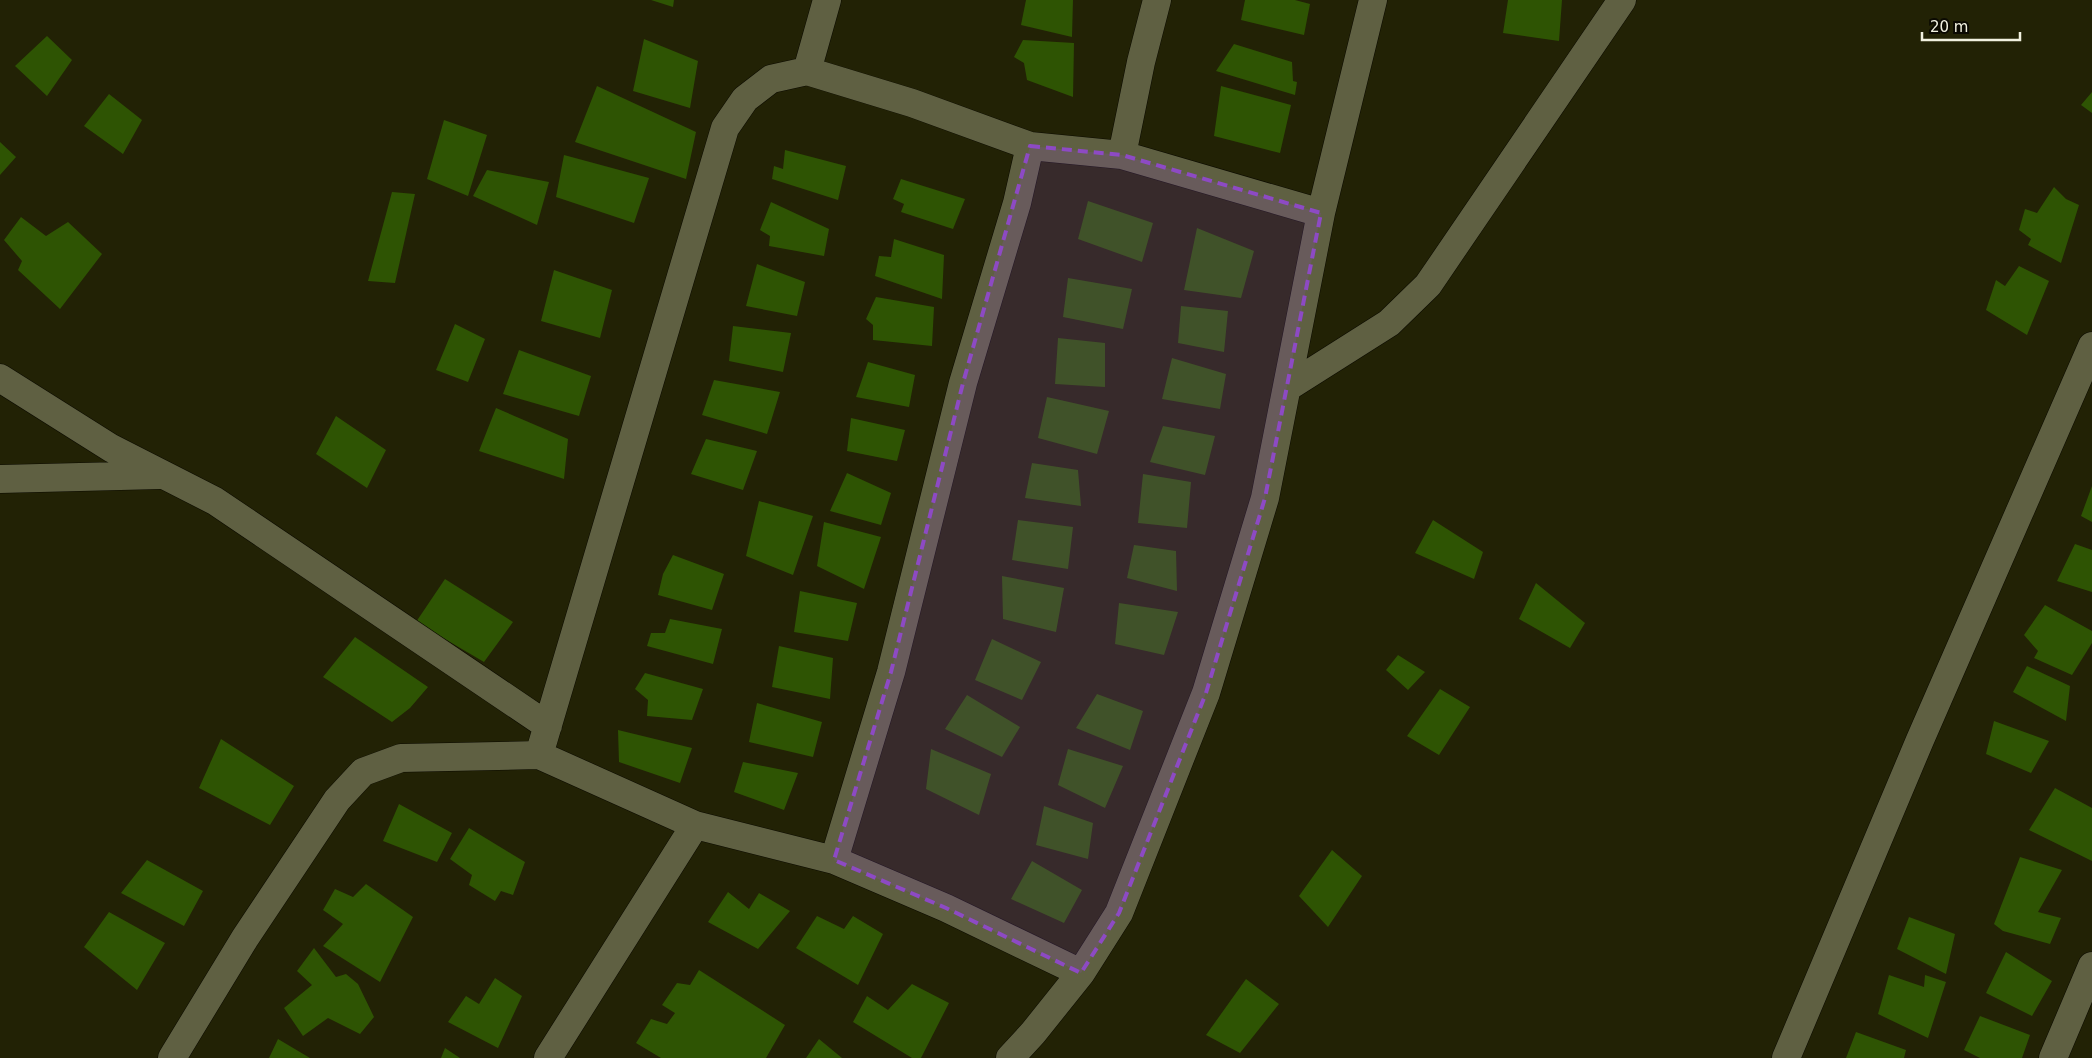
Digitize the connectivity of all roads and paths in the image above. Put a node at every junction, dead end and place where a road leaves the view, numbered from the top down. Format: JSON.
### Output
{"nodes":[{"id":1,"x":827,"y":0,"type":"edge"},
{"id":2,"x":1157,"y":0,"type":"edge"},
{"id":3,"x":1372,"y":0,"type":"edge"},
{"id":4,"x":1622,"y":0,"type":"edge"},
{"id":5,"x":807,"y":71,"type":"junction"},
{"id":6,"x":1030,"y":146,"type":"junction"},
{"id":7,"x":1122,"y":155,"type":"junction"},
{"id":8,"x":1321,"y":213,"type":"junction"},
{"id":9,"x":2090,"y":354,"type":"edge"},
{"id":10,"x":0,"y":378,"type":"edge"},
{"id":11,"x":1288,"y":386,"type":"junction"},
{"id":12,"x":164,"y":475,"type":"junction"},
{"id":13,"x":0,"y":480,"type":"edge"},
{"id":14,"x":548,"y":726,"type":"junction"},
{"id":15,"x":539,"y":755,"type":"junction"},
{"id":16,"x":695,"y":825,"type":"junction"},
{"id":17,"x":834,"y":860,"type":"junction"},
{"id":18,"x":2092,"y":966,"type":"edge"},
{"id":19,"x":1080,"y":973,"type":"junction"},
{"id":20,"x":172,"y":1058,"type":"edge"},
{"id":21,"x":548,"y":1058,"type":"edge"},
{"id":22,"x":1010,"y":1058,"type":"edge"},
{"id":23,"x":1786,"y":1058,"type":"edge"},
{"id":24,"x":2053,"y":1058,"type":"edge"}],
"edges":[{"from":1,"to":5,"type":"street"},
{"from":2,"to":7,"type":"street"},
{"from":3,"to":8,"type":"street"},
{"from":4,"to":11,"type":"street"},
{"from":5,"to":6,"type":"street"},
{"from":5,"to":14,"type":"street"},
{"from":6,"to":7,"type":"street"},
{"from":6,"to":17,"type":"street"},
{"from":7,"to":8,"type":"street"},
{"from":8,"to":11,"type":"street"},
{"from":9,"to":23,"type":"street"},
{"from":10,"to":12,"type":"street"},
{"from":11,"to":19,"type":"street"},
{"from":12,"to":13,"type":"street"},
{"from":12,"to":14,"type":"street"},
{"from":14,"to":15,"type":"street"},
{"from":15,"to":16,"type":"street"},
{"from":15,"to":20,"type":"street"},
{"from":16,"to":17,"type":"street"},
{"from":16,"to":21,"type":"street"},
{"from":17,"to":19,"type":"street"},
{"from":18,"to":24,"type":"street"},
{"from":19,"to":22,"type":"street"}]}
